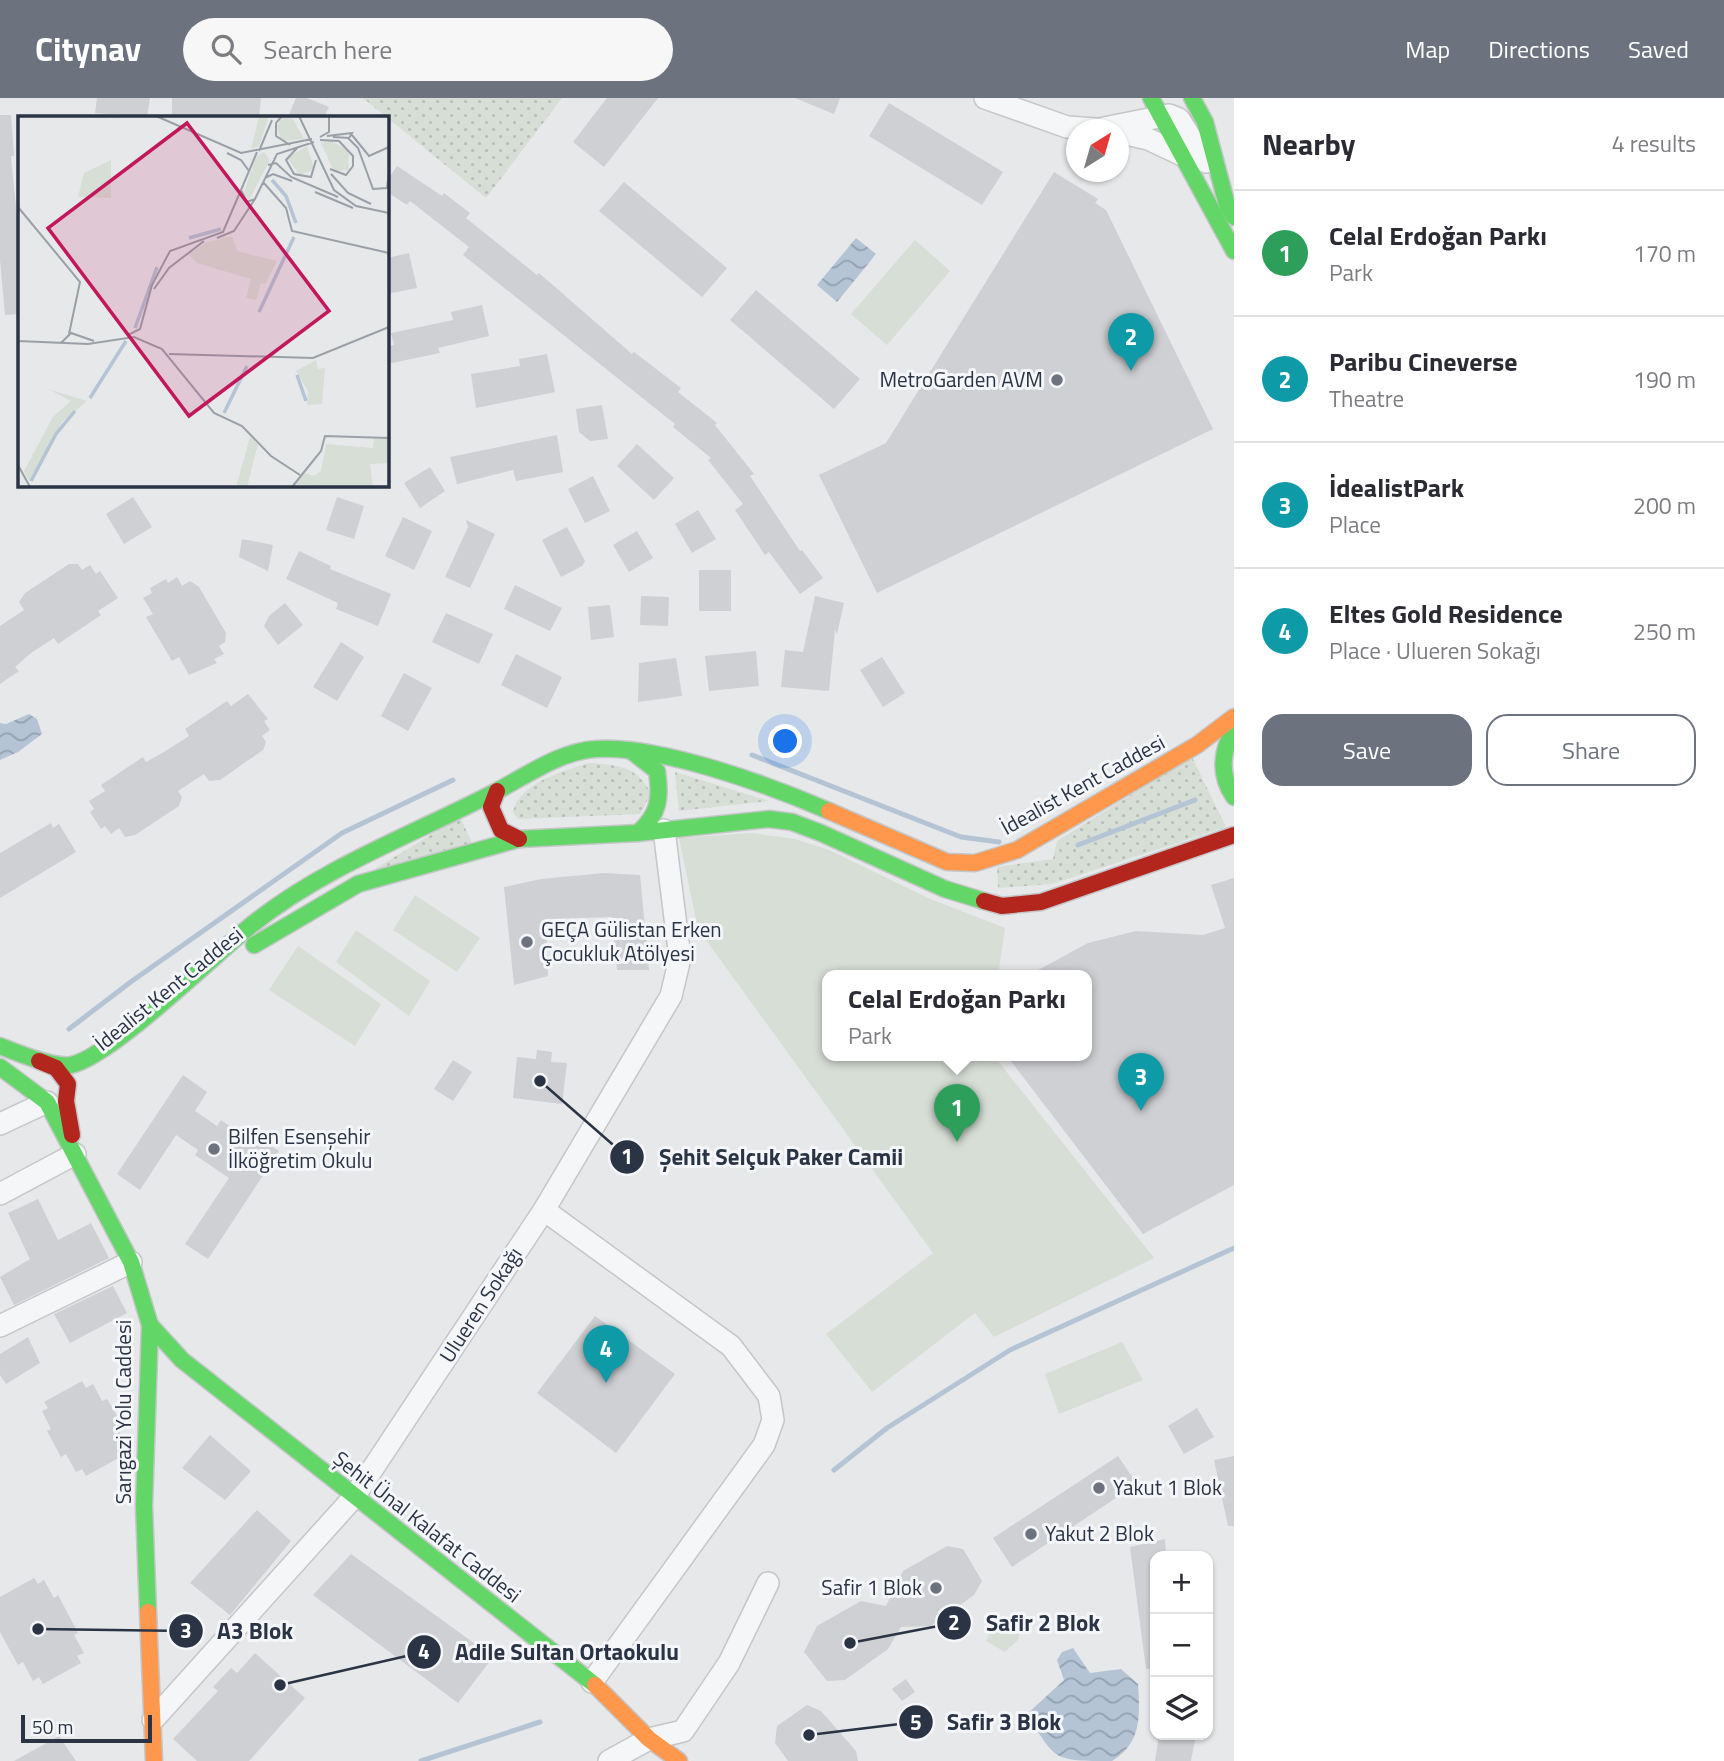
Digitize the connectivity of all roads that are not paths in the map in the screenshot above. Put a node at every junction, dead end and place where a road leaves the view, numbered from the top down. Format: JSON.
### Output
{"nodes":[{"id":1,"x":985,"y":98,"type":"edge"},
{"id":2,"x":1192,"y":98,"type":"edge"},
{"id":3,"x":1156,"y":107,"type":"edge"},
{"id":4,"x":1129,"y":121,"type":"edge"},
{"id":5,"x":1066,"y":127,"type":"edge"},
{"id":6,"x":1129,"y":134,"type":"edge"},
{"id":7,"x":1182,"y":155,"type":"junction"},
{"id":8,"x":1231,"y":211,"type":"edge"},
{"id":9,"x":1234,"y":251,"type":"edge"},
{"id":10,"x":1234,"y":717,"type":"edge"},
{"id":11,"x":1234,"y":729,"type":"edge"},
{"id":12,"x":627,"y":748,"type":"junction"},
{"id":13,"x":497,"y":791,"type":"junction"},
{"id":14,"x":1234,"y":797,"type":"edge"},
{"id":15,"x":664,"y":830,"type":"junction"},
{"id":16,"x":638,"y":833,"type":"junction"},
{"id":17,"x":1234,"y":835,"type":"edge"},
{"id":18,"x":519,"y":839,"type":"junction"},
{"id":19,"x":0,"y":1046,"type":"edge"},
{"id":20,"x":32,"y":1058,"type":"junction"},
{"id":21,"x":119,"y":1059,"type":"dead end"},
{"id":22,"x":0,"y":1066,"type":"edge"},
{"id":23,"x":76,"y":1082,"type":"junction"},
{"id":24,"x":47,"y":1102,"type":"junction"},
{"id":25,"x":0,"y":1124,"type":"edge"},
{"id":26,"x":75,"y":1154,"type":"junction"},
{"id":27,"x":0,"y":1194,"type":"edge"},
{"id":28,"x":544,"y":1210,"type":"junction"},
{"id":29,"x":131,"y":1262,"type":"junction"},
{"id":30,"x":150,"y":1325,"type":"junction"},
{"id":31,"x":0,"y":1326,"type":"edge"},
{"id":32,"x":354,"y":1497,"type":"junction"},
{"id":33,"x":768,"y":1583,"type":"dead end"},
{"id":34,"x":592,"y":1682,"type":"junction"},
{"id":35,"x":153,"y":1720,"type":"junction"},
{"id":36,"x":649,"y":1739,"type":"junction"},
{"id":37,"x":154,"y":1761,"type":"edge"},
{"id":38,"x":609,"y":1761,"type":"edge"},
{"id":39,"x":658,"y":1761,"type":"edge"},
{"id":40,"x":678,"y":1761,"type":"edge"}],
"edges":[{"from":1,"to":5,"type":"street"},
{"from":2,"to":8,"type":"street"},
{"from":3,"to":4,"type":"street"},
{"from":3,"to":7,"type":"street"},
{"from":3,"to":8,"type":"street"},
{"from":6,"to":7,"type":"street"},
{"from":7,"to":9,"type":"street"},
{"from":10,"to":12,"type":"street","name":"İdealist Kent Caddesi"},
{"from":11,"to":14,"type":"street"},
{"from":12,"to":13,"type":"street","name":"İdealist Kent Caddesi"},
{"from":12,"to":16,"type":"street"},
{"from":13,"to":18,"type":"street"},
{"from":13,"to":20,"type":"street","name":"İdealist Kent Caddesi"},
{"from":15,"to":16,"type":"street","name":"İdealist Kent Caddesi"},
{"from":15,"to":17,"type":"street","name":"İdealist Kent Caddesi"},
{"from":15,"to":28,"type":"street","name":"Ulueren Sokağı"},
{"from":16,"to":18,"type":"street","name":"İdealist Kent Caddesi"},
{"from":18,"to":21,"type":"street","name":"İdealist Kent Caddesi"},
{"from":19,"to":20,"type":"street","name":"İdealist Kent Caddesi"},
{"from":20,"to":23,"type":"street"},
{"from":22,"to":23,"type":"street"},
{"from":22,"to":24,"type":"street","name":"Sarıgazi Yolu Caddesi"},
{"from":23,"to":26,"type":"street"},
{"from":24,"to":25,"type":"street"},
{"from":24,"to":26,"type":"street","name":"Sarıgazi Yolu Caddesi"},
{"from":26,"to":27,"type":"street"},
{"from":26,"to":29,"type":"street","name":"Sarıgazi Yolu Caddesi"},
{"from":28,"to":32,"type":"street","name":"Ulueren Sokağı"},
{"from":28,"to":34,"type":"street"},
{"from":29,"to":30,"type":"street","name":"Sarıgazi Yolu Caddesi"},
{"from":29,"to":31,"type":"street"},
{"from":30,"to":32,"type":"street","name":"Şehit Ünal Kalafat Caddesi"},
{"from":30,"to":35,"type":"street","name":"Sarıgazi Yolu Caddesi"},
{"from":32,"to":34,"type":"street","name":"Şehit Ünal Kalafat Caddesi"},
{"from":32,"to":35,"type":"street","name":"Ulueren Sokağı"},
{"from":33,"to":36,"type":"street"},
{"from":34,"to":36,"type":"street","name":"Şehit Ünal Kalafat Caddesi"},
{"from":35,"to":37,"type":"street","name":"Sarıgazi Yolu Caddesi"},
{"from":36,"to":38,"type":"street"},
{"from":36,"to":39,"type":"street"},
{"from":36,"to":40,"type":"street","name":"Şehit Ünal Kalafat Caddesi"}]}
